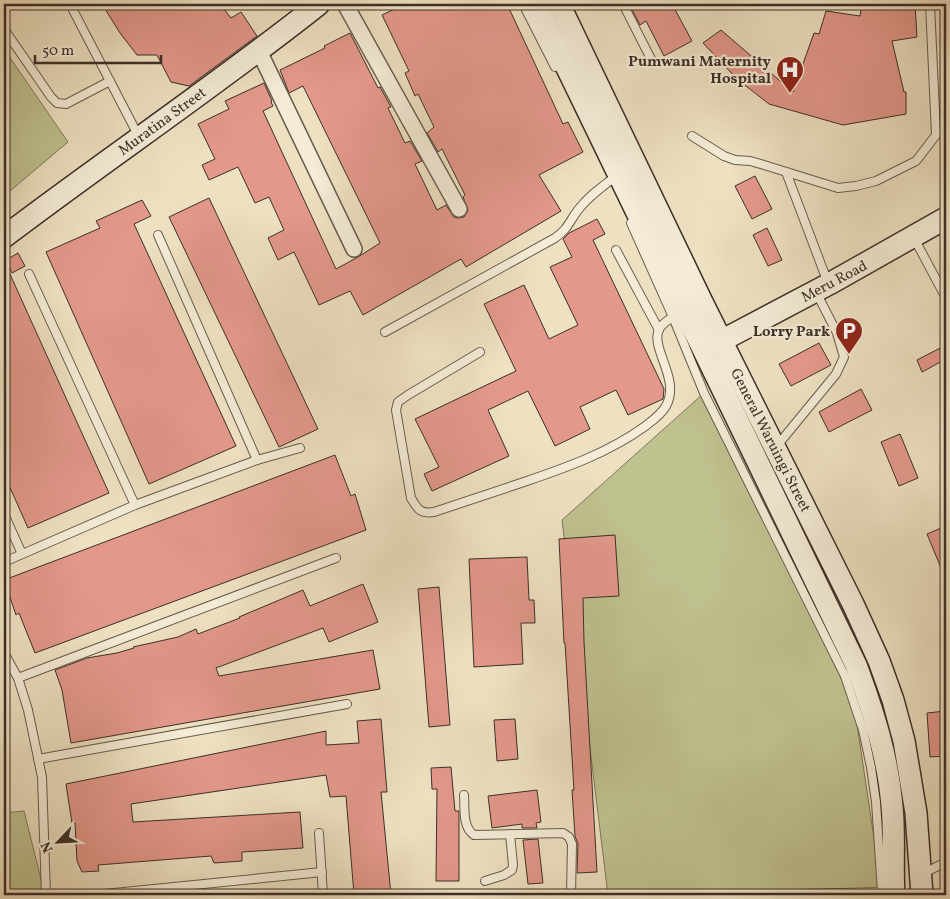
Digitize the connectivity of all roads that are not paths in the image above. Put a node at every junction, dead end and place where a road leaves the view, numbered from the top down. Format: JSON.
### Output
{"nodes":[{"id":1,"x":73,"y":4,"type":"edge"},
{"id":2,"x":319,"y":4,"type":"edge"},
{"id":3,"x":345,"y":4,"type":"edge"},
{"id":4,"x":523,"y":4,"type":"edge"},
{"id":5,"x":536,"y":4,"type":"edge"},
{"id":6,"x":559,"y":4,"type":"edge"},
{"id":7,"x":623,"y":4,"type":"edge"},
{"id":8,"x":930,"y":4,"type":"edge"},
{"id":9,"x":4,"y":29,"type":"edge"},
{"id":10,"x":259,"y":51,"type":"junction"},
{"id":11,"x":651,"y":59,"type":"dead end"},
{"id":12,"x":558,"y":74,"type":"dead end"},
{"id":13,"x":110,"y":81,"type":"junction"},
{"id":14,"x":692,"y":136,"type":"dead end"},
{"id":15,"x":139,"y":137,"type":"junction"},
{"id":16,"x":607,"y":172,"type":"dead end"},
{"id":17,"x":786,"y":172,"type":"junction"},
{"id":18,"x":611,"y":180,"type":"junction"},
{"id":19,"x":615,"y":189,"type":"dead end"},
{"id":20,"x":459,"y":209,"type":"dead end"},
{"id":21,"x":627,"y":215,"type":"dead end"},
{"id":22,"x":946,"y":218,"type":"edge"},
{"id":23,"x":158,"y":235,"type":"dead end"},
{"id":24,"x":4,"y":237,"type":"edge"},
{"id":25,"x":913,"y":238,"type":"junction"},
{"id":26,"x":354,"y":249,"type":"dead end"},
{"id":27,"x":616,"y":250,"type":"dead end"},
{"id":28,"x":29,"y":274,"type":"dead end"},
{"id":29,"x":822,"y":288,"type":"junction"},
{"id":30,"x":946,"y":298,"type":"edge"},
{"id":31,"x":673,"y":317,"type":"junction"},
{"id":32,"x":659,"y":330,"type":"junction"},
{"id":33,"x":385,"y":332,"type":"dead end"},
{"id":34,"x":721,"y":341,"type":"junction"},
{"id":35,"x":480,"y":352,"type":"dead end"},
{"id":36,"x":300,"y":448,"type":"dead end"},
{"id":37,"x":775,"y":449,"type":"junction"},
{"id":38,"x":257,"y":460,"type":"junction"},
{"id":39,"x":134,"y":505,"type":"junction"},
{"id":40,"x":4,"y":514,"type":"edge"},
{"id":41,"x":22,"y":554,"type":"junction"},
{"id":42,"x":336,"y":558,"type":"dead end"},
{"id":43,"x":4,"y":562,"type":"edge"},
{"id":44,"x":4,"y":653,"type":"edge"},
{"id":45,"x":18,"y":678,"type":"junction"},
{"id":46,"x":347,"y":704,"type":"dead end"},
{"id":47,"x":38,"y":759,"type":"junction"},
{"id":48,"x":464,"y":795,"type":"dead end"},
{"id":49,"x":319,"y":833,"type":"dead end"},
{"id":50,"x":510,"y":834,"type":"junction"},
{"id":51,"x":946,"y":862,"type":"edge"},
{"id":52,"x":322,"y":872,"type":"junction"},
{"id":53,"x":485,"y":881,"type":"dead end"},
{"id":54,"x":921,"y":885,"type":"edge"},
{"id":55,"x":890,"y":893,"type":"edge"},
{"id":56,"x":46,"y":895,"type":"edge"},
{"id":57,"x":94,"y":895,"type":"edge"},
{"id":58,"x":323,"y":895,"type":"edge"},
{"id":59,"x":571,"y":895,"type":"edge"},
{"id":60,"x":750,"y":895,"type":"edge"}],
"edges":[{"from":1,"to":13,"type":"lane"},
{"from":2,"to":10,"type":"main road","name":"Muratina Street"},
{"from":3,"to":20,"type":"street"},
{"from":4,"to":12,"type":"lane"},
{"from":5,"to":55,"type":"main road","name":"General Waruingi Street"},
{"from":6,"to":34,"type":"main road","name":"General Waruingi Street"},
{"from":7,"to":11,"type":"lane"},
{"from":8,"to":17,"type":"lane"},
{"from":9,"to":13,"type":"lane"},
{"from":10,"to":15,"type":"main road","name":"Muratina Street"},
{"from":10,"to":26,"type":"street"},
{"from":13,"to":15,"type":"lane"},
{"from":14,"to":17,"type":"lane"},
{"from":15,"to":24,"type":"main road","name":"Muratina Street"},
{"from":16,"to":18,"type":"lane"},
{"from":17,"to":29,"type":"lane"},
{"from":18,"to":19,"type":"lane"},
{"from":18,"to":33,"type":"lane"},
{"from":21,"to":31,"type":"lane"},
{"from":22,"to":25,"type":"main road","name":"Meru Road"},
{"from":23,"to":38,"type":"lane"},
{"from":25,"to":29,"type":"main road","name":"Meru Road"},
{"from":25,"to":30,"type":"lane"},
{"from":27,"to":32,"type":"lane"},
{"from":28,"to":39,"type":"lane"},
{"from":29,"to":34,"type":"main road","name":"Meru Road"},
{"from":29,"to":37,"type":"lane"},
{"from":31,"to":32,"type":"lane"},
{"from":31,"to":55,"type":"lane"},
{"from":32,"to":35,"type":"lane"},
{"from":34,"to":37,"type":"main road","name":"General Waruingi Street"},
{"from":36,"to":38,"type":"lane"},
{"from":37,"to":54,"type":"main road","name":"General Waruingi Street"},
{"from":38,"to":39,"type":"lane"},
{"from":39,"to":41,"type":"lane"},
{"from":40,"to":41,"type":"lane"},
{"from":41,"to":43,"type":"lane"},
{"from":42,"to":45,"type":"lane"},
{"from":44,"to":45,"type":"lane"},
{"from":45,"to":47,"type":"lane"},
{"from":46,"to":47,"type":"lane"},
{"from":47,"to":56,"type":"lane"},
{"from":48,"to":50,"type":"lane"},
{"from":49,"to":52,"type":"lane"},
{"from":50,"to":53,"type":"lane"},
{"from":50,"to":59,"type":"lane"},
{"from":51,"to":54,"type":"lane"},
{"from":52,"to":57,"type":"lane"},
{"from":52,"to":58,"type":"lane"},
{"from":55,"to":60,"type":"lane"}]}
